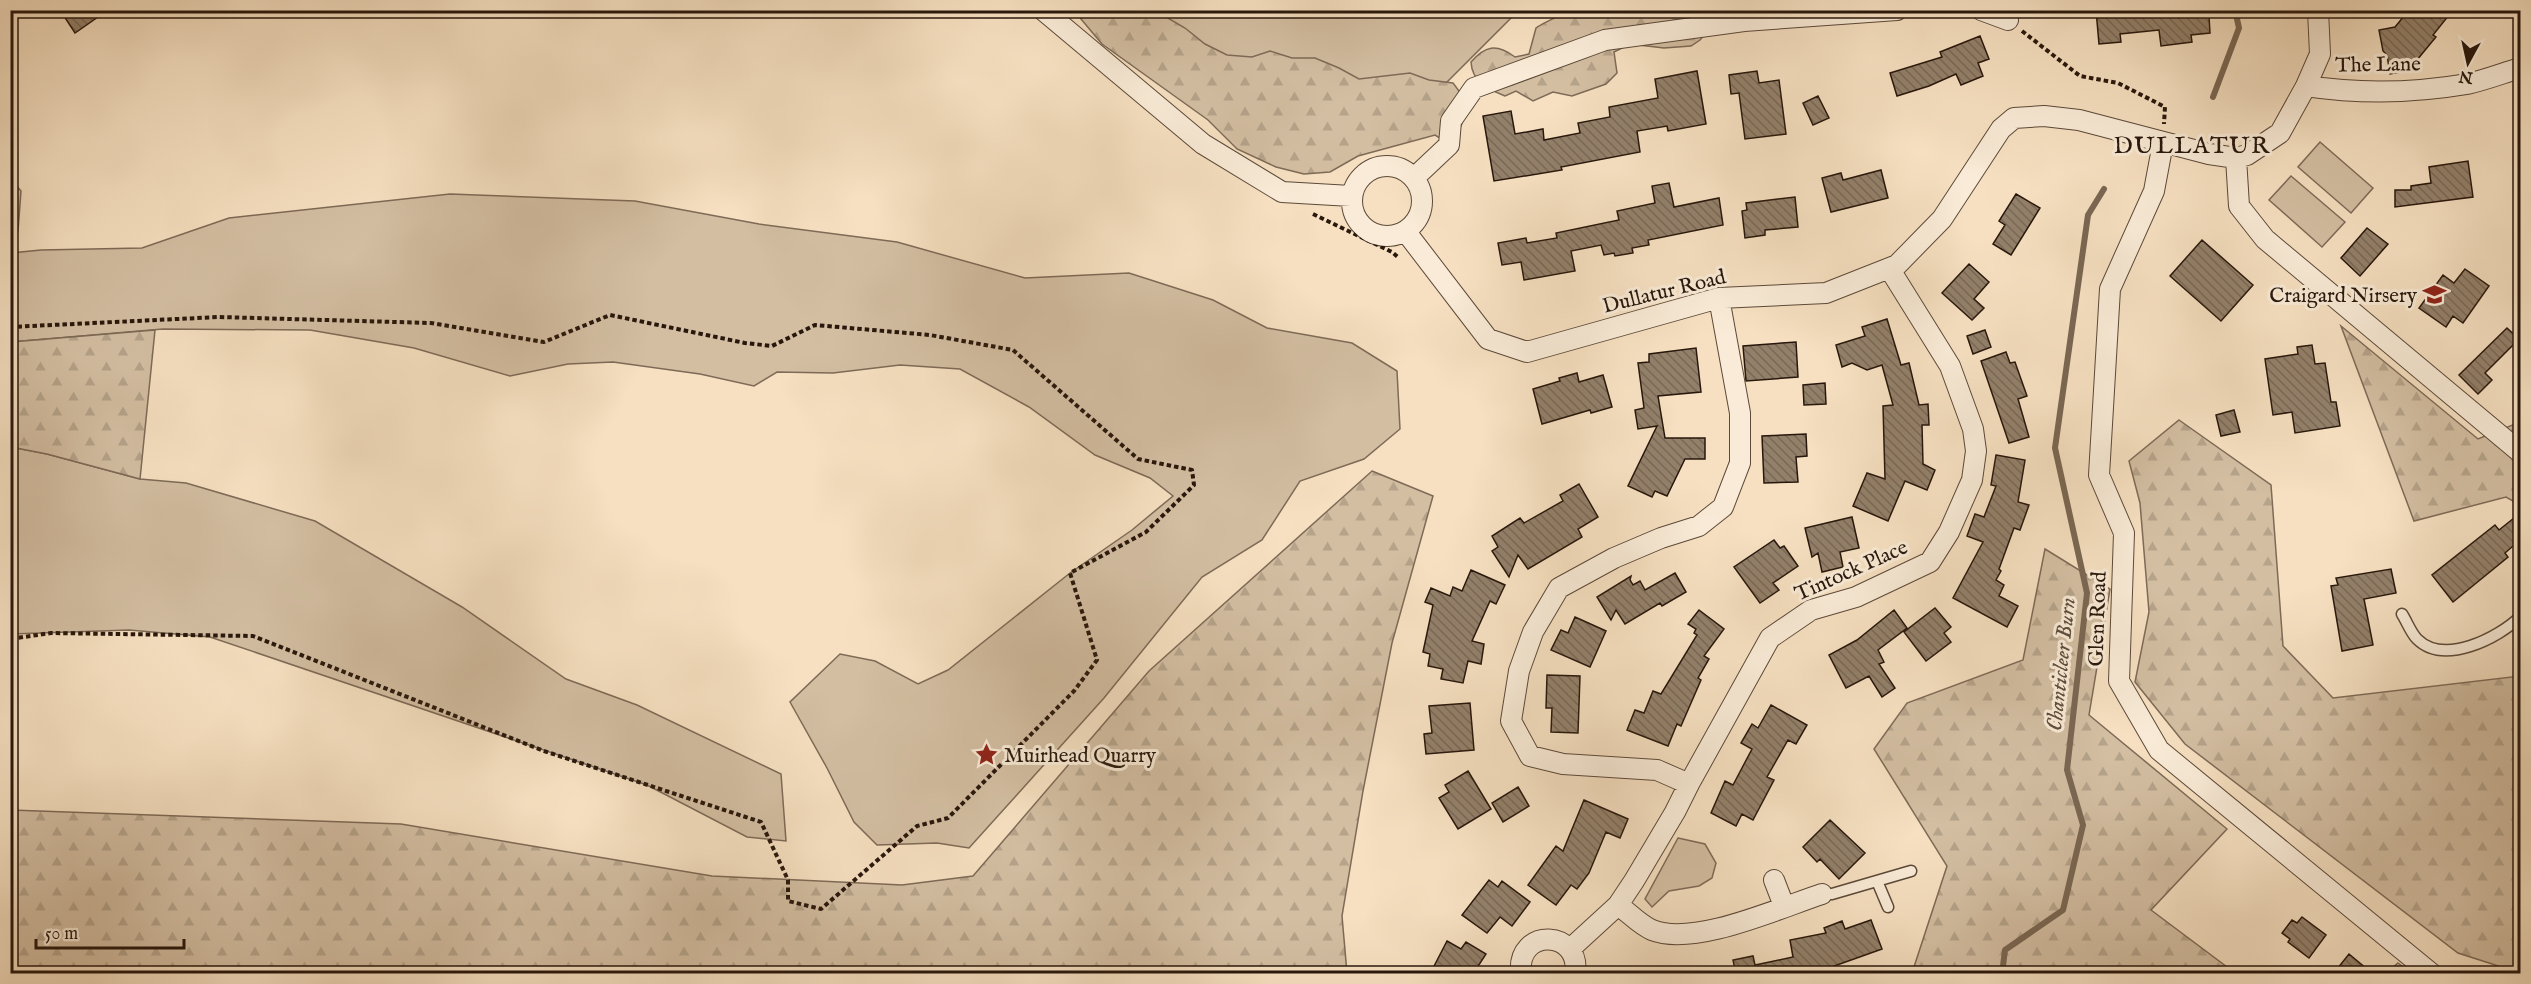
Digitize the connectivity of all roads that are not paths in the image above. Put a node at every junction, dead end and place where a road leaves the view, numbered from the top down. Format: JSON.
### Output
{"nodes":[{"id":1,"x":1043,"y":10,"type":"edge"},
{"id":2,"x":1897,"y":10,"type":"edge"},
{"id":3,"x":1981,"y":10,"type":"edge"},
{"id":4,"x":2318,"y":10,"type":"edge"},
{"id":5,"x":2008,"y":20,"type":"road end"},
{"id":6,"x":2520,"y":68,"type":"edge"},
{"id":7,"x":2306,"y":86,"type":"junction"},
{"id":8,"x":2163,"y":143,"type":"junction"},
{"id":9,"x":2236,"y":158,"type":"junction"},
{"id":10,"x":1414,"y":178,"type":"junction"},
{"id":11,"x":1351,"y":196,"type":"junction"},
{"id":12,"x":1406,"y":232,"type":"junction"},
{"id":13,"x":1889,"y":268,"type":"junction"},
{"id":14,"x":1719,"y":298,"type":"junction"},
{"id":15,"x":2520,"y":452,"type":"edge"},
{"id":16,"x":2402,"y":614,"type":"dead end"},
{"id":17,"x":2520,"y":617,"type":"edge"},
{"id":18,"x":1689,"y":784,"type":"junction"},
{"id":19,"x":1911,"y":871,"type":"dead end"},
{"id":20,"x":1774,"y":880,"type":"dead end"},
{"id":21,"x":1877,"y":881,"type":"junction"},
{"id":22,"x":1822,"y":894,"type":"joint"},
{"id":23,"x":1618,"y":905,"type":"junction"},
{"id":24,"x":1784,"y":906,"type":"junction"},
{"id":25,"x":1888,"y":907,"type":"dead end"},
{"id":26,"x":1570,"y":949,"type":"junction"},
{"id":27,"x":1521,"y":974,"type":"edge"},
{"id":28,"x":1575,"y":974,"type":"edge"},
{"id":29,"x":2432,"y":974,"type":"edge"}],
"edges":[{"from":1,"to":11,"type":"street"},
{"from":2,"to":10,"type":"street"},
{"from":3,"to":5,"type":"street"},
{"from":4,"to":7,"type":"street"},
{"from":6,"to":7,"type":"street","name":"The Lane"},
{"from":7,"to":9,"type":"street"},
{"from":8,"to":9,"type":"street"},
{"from":8,"to":13,"type":"street","name":"Dullatur Road"},
{"from":8,"to":29,"type":"street","name":"Glen Road"},
{"from":9,"to":15,"type":"street"},
{"from":10,"to":11,"type":"street"},
{"from":10,"to":12,"type":"street"},
{"from":11,"to":12,"type":"street"},
{"from":12,"to":14,"type":"street","name":"Dullatur Road"},
{"from":13,"to":14,"type":"street","name":"Dullatur Road"},
{"from":13,"to":18,"type":"street","name":"Tintock Place"},
{"from":14,"to":18,"type":"street"},
{"from":16,"to":17,"type":"lane"},
{"from":18,"to":23,"type":"street","name":"Tintock Place"},
{"from":19,"to":21,"type":"lane"},
{"from":20,"to":24,"type":"street"},
{"from":21,"to":22,"type":"lane"},
{"from":21,"to":25,"type":"lane"},
{"from":22,"to":24,"type":"street"},
{"from":23,"to":24,"type":"street"},
{"from":23,"to":26,"type":"street","name":"Tintock Place"},
{"from":26,"to":27,"type":"street"},
{"from":26,"to":28,"type":"street"}]}
